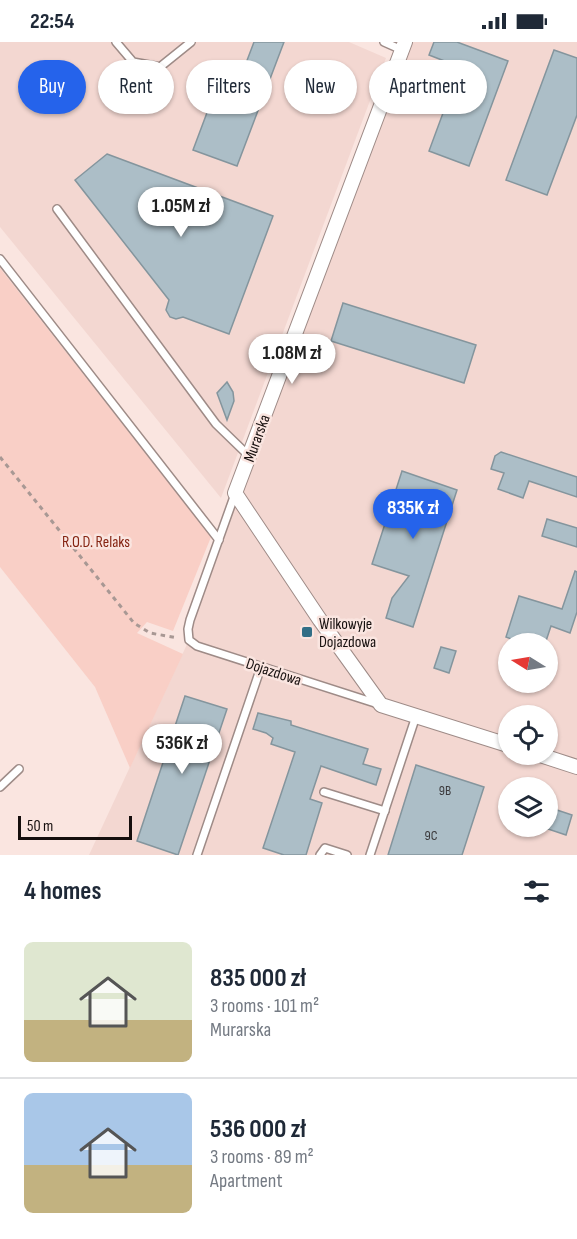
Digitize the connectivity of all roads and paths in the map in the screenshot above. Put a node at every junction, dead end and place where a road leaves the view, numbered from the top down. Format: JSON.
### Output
{"nodes":[{"id":1,"x":117,"y":42,"type":"edge"},
{"id":2,"x":191,"y":42,"type":"edge"},
{"id":3,"x":384,"y":42,"type":"edge"},
{"id":4,"x":403,"y":46,"type":"edge"},
{"id":5,"x":57,"y":209,"type":"dead end"},
{"id":6,"x":0,"y":259,"type":"edge"},
{"id":7,"x":249,"y":456,"type":"junction"},
{"id":8,"x":0,"y":457,"type":"edge"},
{"id":9,"x":236,"y":494,"type":"junction"},
{"id":10,"x":219,"y":540,"type":"junction"},
{"id":11,"x":189,"y":640,"type":"junction"},
{"id":12,"x":261,"y":667,"type":"junction"},
{"id":13,"x":381,"y":705,"type":"junction"},
{"id":14,"x":416,"y":716,"type":"junction"},
{"id":15,"x":498,"y":743,"type":"edge"},
{"id":16,"x":558,"y":761,"type":"edge"},
{"id":17,"x":577,"y":767,"type":"edge"},
{"id":18,"x":19,"y":769,"type":"dead end"},
{"id":19,"x":0,"y":787,"type":"edge"},
{"id":20,"x":324,"y":792,"type":"dead end"},
{"id":21,"x":385,"y":811,"type":"junction"},
{"id":22,"x":197,"y":855,"type":"edge"},
{"id":23,"x":320,"y":855,"type":"edge"},
{"id":24,"x":347,"y":855,"type":"edge"},
{"id":25,"x":370,"y":855,"type":"edge"}],
"edges":[{"from":1,"to":2,"type":"lane"},
{"from":3,"to":4,"type":"lane"},
{"from":4,"to":7,"type":"street","name":"Murarska"},
{"from":5,"to":7,"type":"lane"},
{"from":6,"to":10,"type":"lane"},
{"from":7,"to":9,"type":"street","name":"Murarska"},
{"from":8,"to":11,"type":"path"},
{"from":9,"to":10,"type":"lane"},
{"from":9,"to":13,"type":"street"},
{"from":10,"to":11,"type":"lane"},
{"from":11,"to":12,"type":"lane","name":"Dojazdowa"},
{"from":12,"to":13,"type":"lane","name":"Dojazdowa"},
{"from":12,"to":22,"type":"lane"},
{"from":13,"to":14,"type":"street","name":"Dojazdowa"},
{"from":14,"to":15,"type":"street","name":"Dojazdowa"},
{"from":14,"to":21,"type":"lane"},
{"from":16,"to":17,"type":"street"},
{"from":18,"to":19,"type":"lane"},
{"from":20,"to":21,"type":"lane"},
{"from":21,"to":25,"type":"lane"},
{"from":23,"to":24,"type":"lane"}]}
